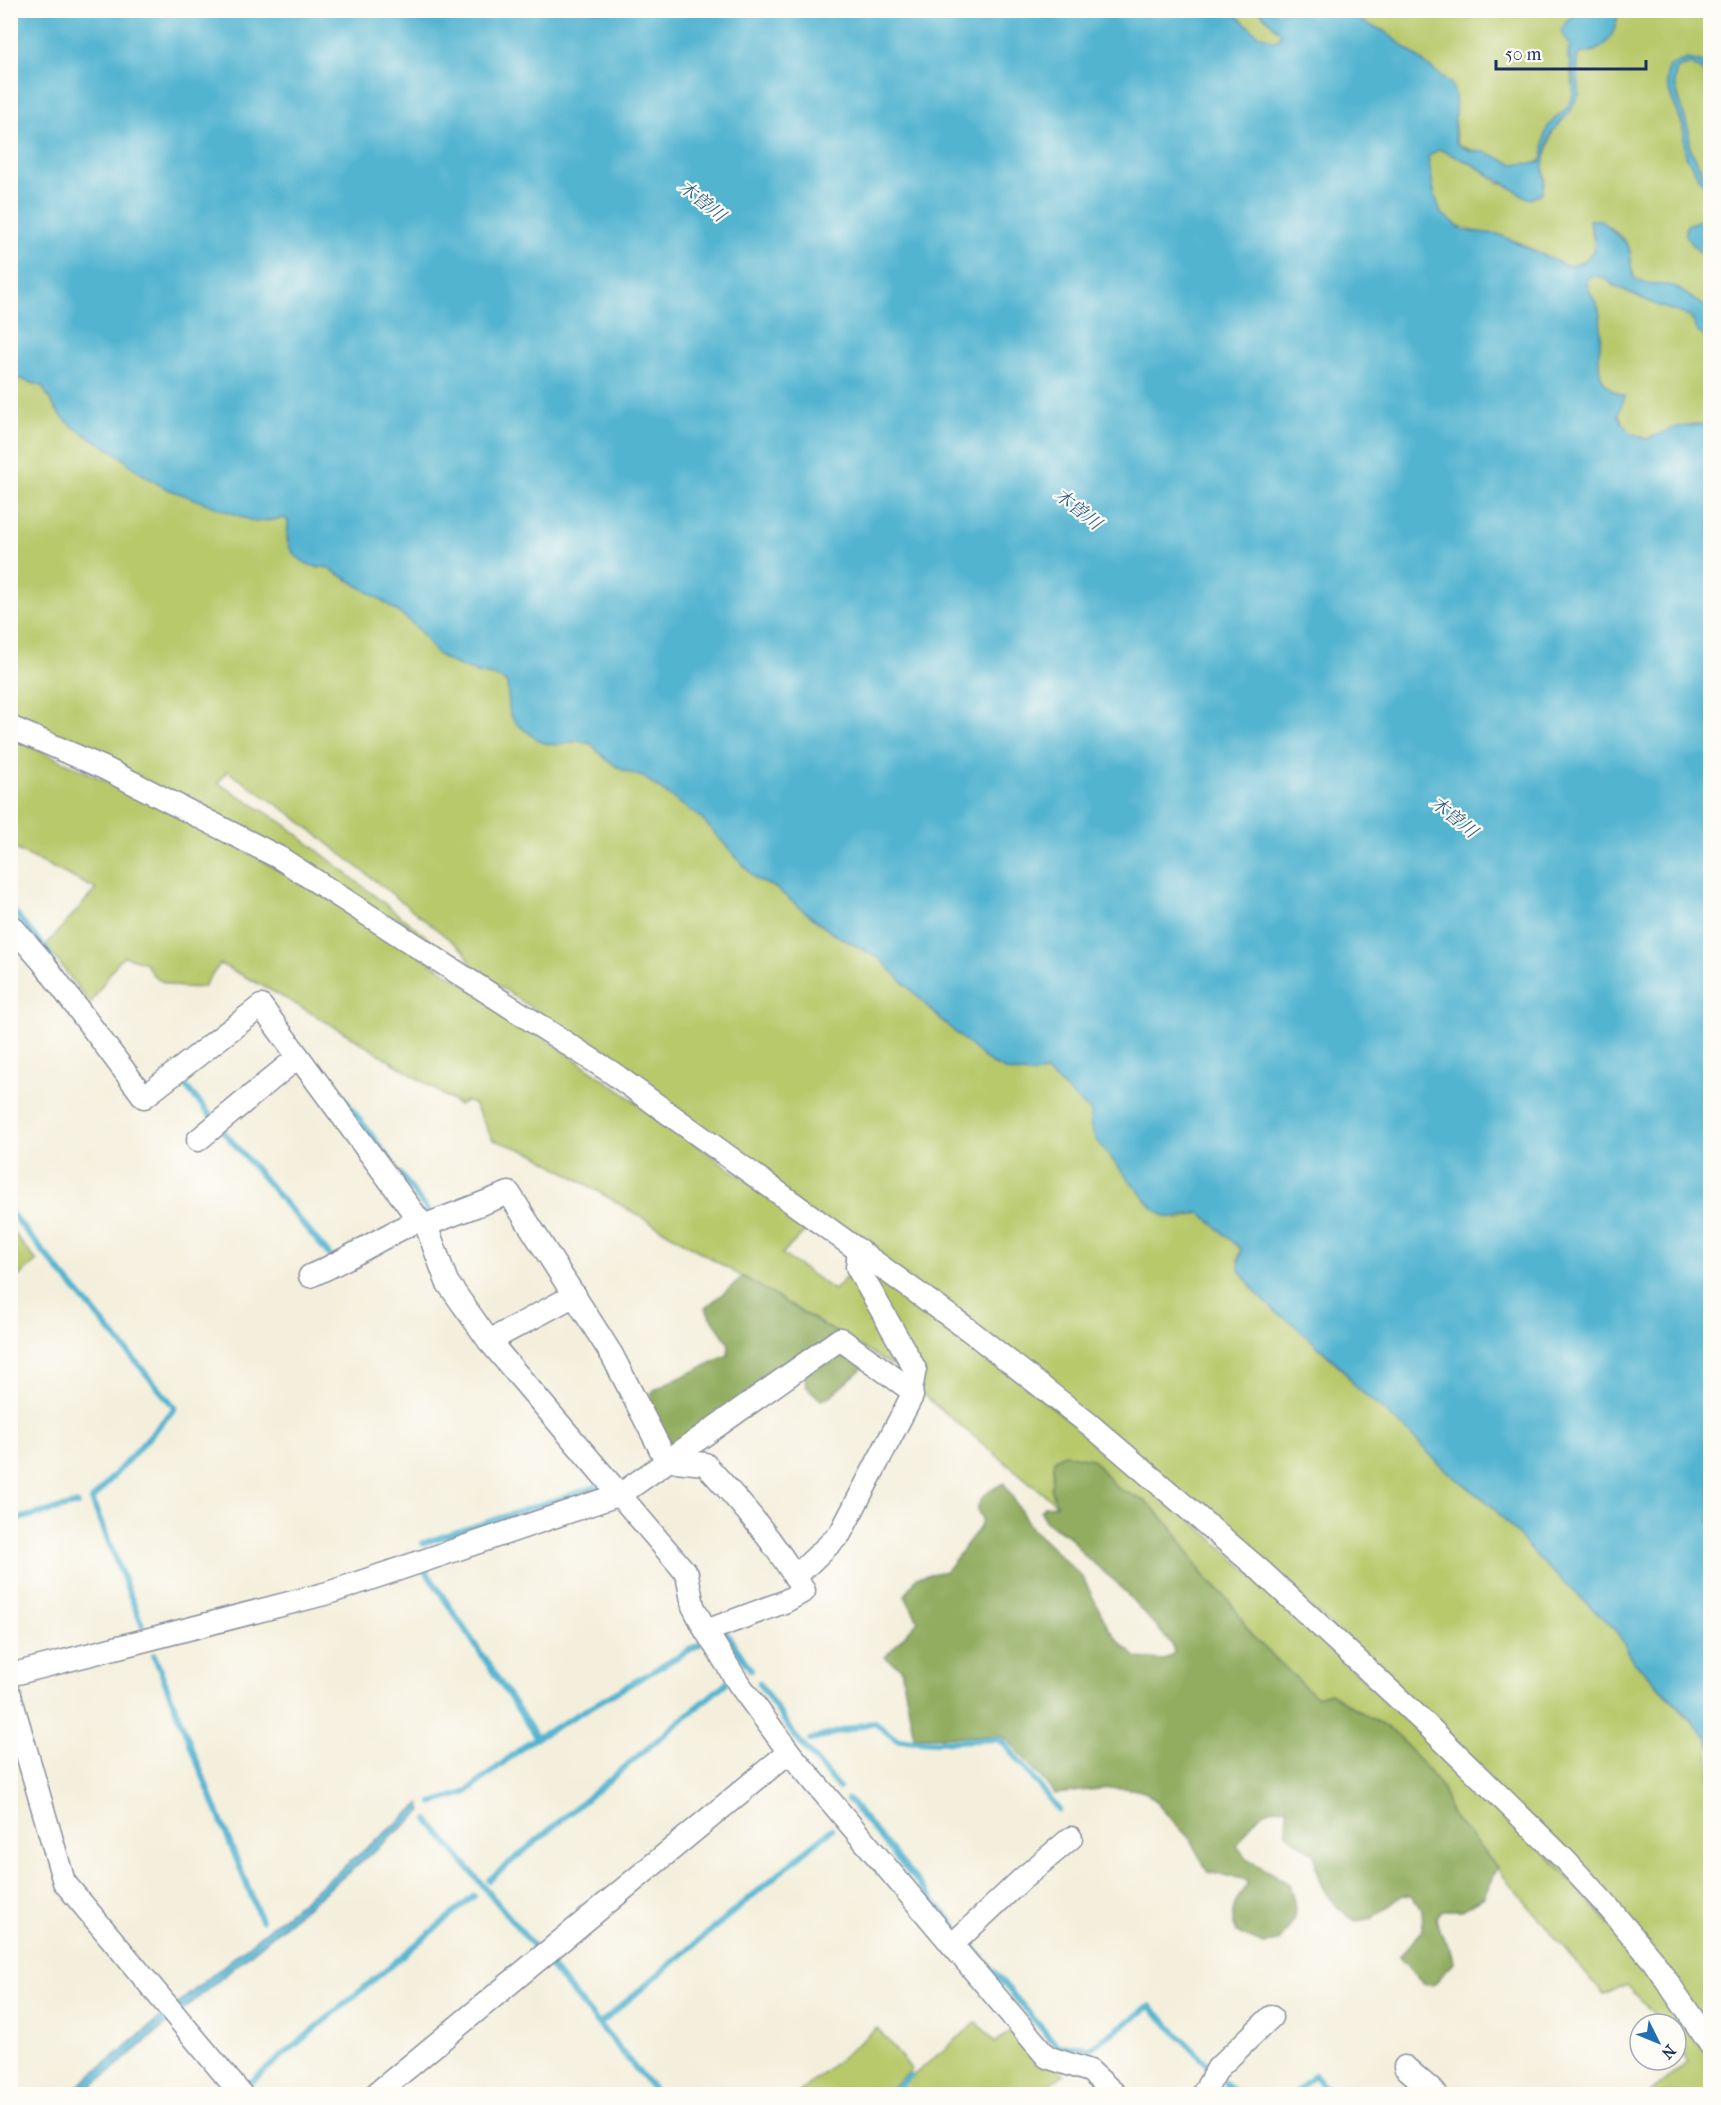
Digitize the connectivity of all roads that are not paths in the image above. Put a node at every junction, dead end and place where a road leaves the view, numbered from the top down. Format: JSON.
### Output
{"nodes":[{"id":1,"x":10,"y":727,"type":"edge"},
{"id":2,"x":10,"y":924,"type":"edge"},
{"id":3,"x":298,"y":1057,"type":"junction"},
{"id":4,"x":198,"y":1140,"type":"dead end"},
{"id":5,"x":423,"y":1223,"type":"junction"},
{"id":6,"x":859,"y":1250,"type":"junction"},
{"id":7,"x":309,"y":1276,"type":"dead end"},
{"id":8,"x":575,"y":1295,"type":"junction"},
{"id":9,"x":489,"y":1341,"type":"junction"},
{"id":10,"x":911,"y":1390,"type":"junction"},
{"id":11,"x":666,"y":1460,"type":"junction"},
{"id":12,"x":621,"y":1494,"type":"junction"},
{"id":13,"x":795,"y":1577,"type":"junction"},
{"id":14,"x":706,"y":1631,"type":"junction"},
{"id":15,"x":10,"y":1675,"type":"edge"},
{"id":16,"x":10,"y":1695,"type":"edge"},
{"id":17,"x":789,"y":1752,"type":"junction"},
{"id":18,"x":1071,"y":1839,"type":"dead end"},
{"id":19,"x":952,"y":1945,"type":"junction"},
{"id":20,"x":1271,"y":2017,"type":"dead end"},
{"id":21,"x":1710,"y":2044,"type":"edge"},
{"id":22,"x":1406,"y":2067,"type":"dead end"},
{"id":23,"x":241,"y":2094,"type":"edge"},
{"id":24,"x":376,"y":2094,"type":"edge"},
{"id":25,"x":1115,"y":2094,"type":"edge"},
{"id":26,"x":1203,"y":2094,"type":"edge"},
{"id":27,"x":1436,"y":2094,"type":"edge"}],
"edges":[{"from":1,"to":6,"type":"street"},
{"from":2,"to":3,"type":"street"},
{"from":3,"to":4,"type":"street"},
{"from":3,"to":5,"type":"street"},
{"from":5,"to":7,"type":"street"},
{"from":5,"to":8,"type":"street"},
{"from":5,"to":9,"type":"street"},
{"from":6,"to":10,"type":"street"},
{"from":6,"to":21,"type":"street"},
{"from":8,"to":9,"type":"street"},
{"from":8,"to":11,"type":"street"},
{"from":9,"to":12,"type":"street"},
{"from":10,"to":11,"type":"street"},
{"from":10,"to":13,"type":"street"},
{"from":11,"to":12,"type":"street"},
{"from":11,"to":13,"type":"street"},
{"from":12,"to":14,"type":"street"},
{"from":12,"to":15,"type":"street"},
{"from":13,"to":14,"type":"street"},
{"from":14,"to":17,"type":"street"},
{"from":16,"to":23,"type":"street"},
{"from":17,"to":19,"type":"street"},
{"from":17,"to":24,"type":"street"},
{"from":18,"to":19,"type":"street"},
{"from":19,"to":25,"type":"street"},
{"from":20,"to":26,"type":"street"},
{"from":22,"to":27,"type":"street"}]}
